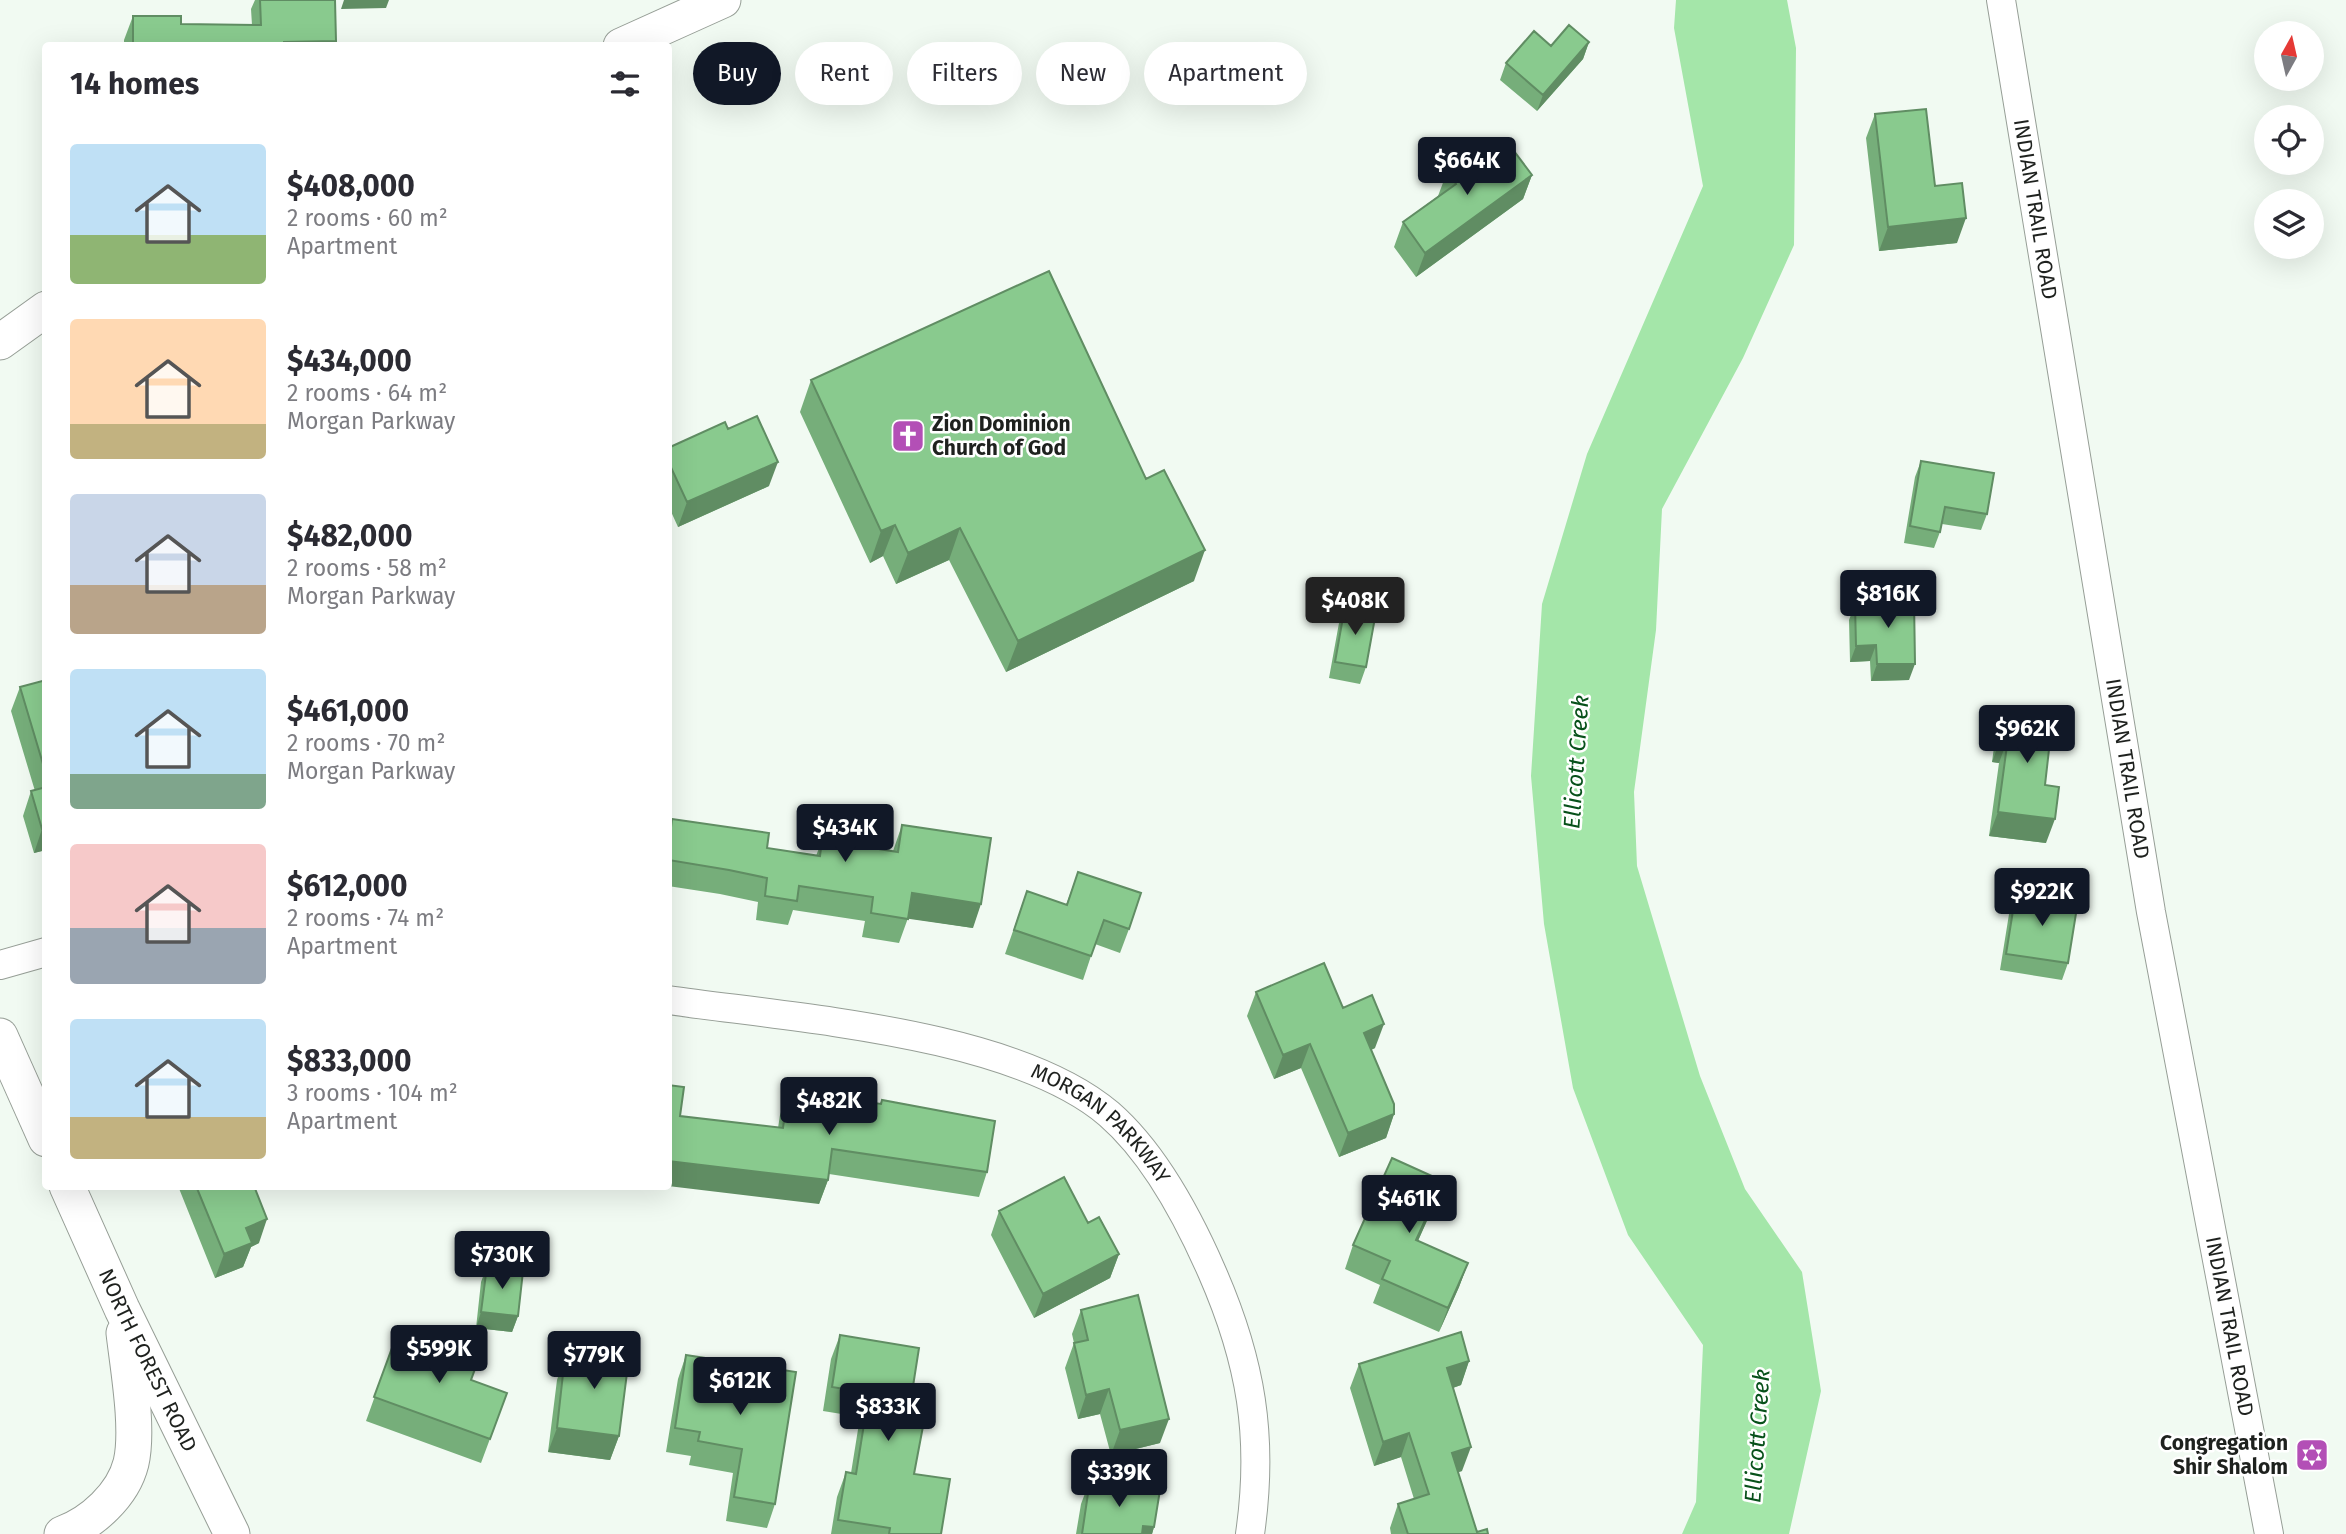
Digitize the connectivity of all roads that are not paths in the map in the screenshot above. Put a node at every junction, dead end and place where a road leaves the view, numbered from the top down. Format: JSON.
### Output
{"nodes":[{"id":1,"x":723,"y":0,"type":"edge"},
{"id":2,"x":2001,"y":0,"type":"edge"},
{"id":3,"x":630,"y":42,"type":"edge"},
{"id":4,"x":42,"y":312,"type":"edge"},
{"id":5,"x":0,"y":342,"type":"edge"},
{"id":6,"x":42,"y":952,"type":"edge"},
{"id":7,"x":0,"y":965,"type":"edge"},
{"id":8,"x":672,"y":1001,"type":"edge"},
{"id":9,"x":0,"y":1037,"type":"edge"},
{"id":10,"x":42,"y":1130,"type":"edge"},
{"id":11,"x":69,"y":1190,"type":"edge"},
{"id":12,"x":122,"y":1309,"type":"junction"},
{"id":13,"x":62,"y":1534,"type":"edge"},
{"id":14,"x":232,"y":1534,"type":"edge"},
{"id":15,"x":1250,"y":1534,"type":"edge"},
{"id":16,"x":2269,"y":1534,"type":"edge"}],
"edges":[{"from":1,"to":3,"type":"street"},
{"from":2,"to":16,"type":"street","name":"INDIAN TRAIL ROAD"},
{"from":4,"to":5,"type":"street"},
{"from":6,"to":7,"type":"street"},
{"from":8,"to":15,"type":"street","name":"MORGAN PARKWAY"},
{"from":9,"to":10,"type":"street"},
{"from":11,"to":12,"type":"street","name":"NORTH FOREST ROAD"},
{"from":12,"to":13,"type":"street"},
{"from":12,"to":14,"type":"street","name":"NORTH FOREST ROAD"}]}
